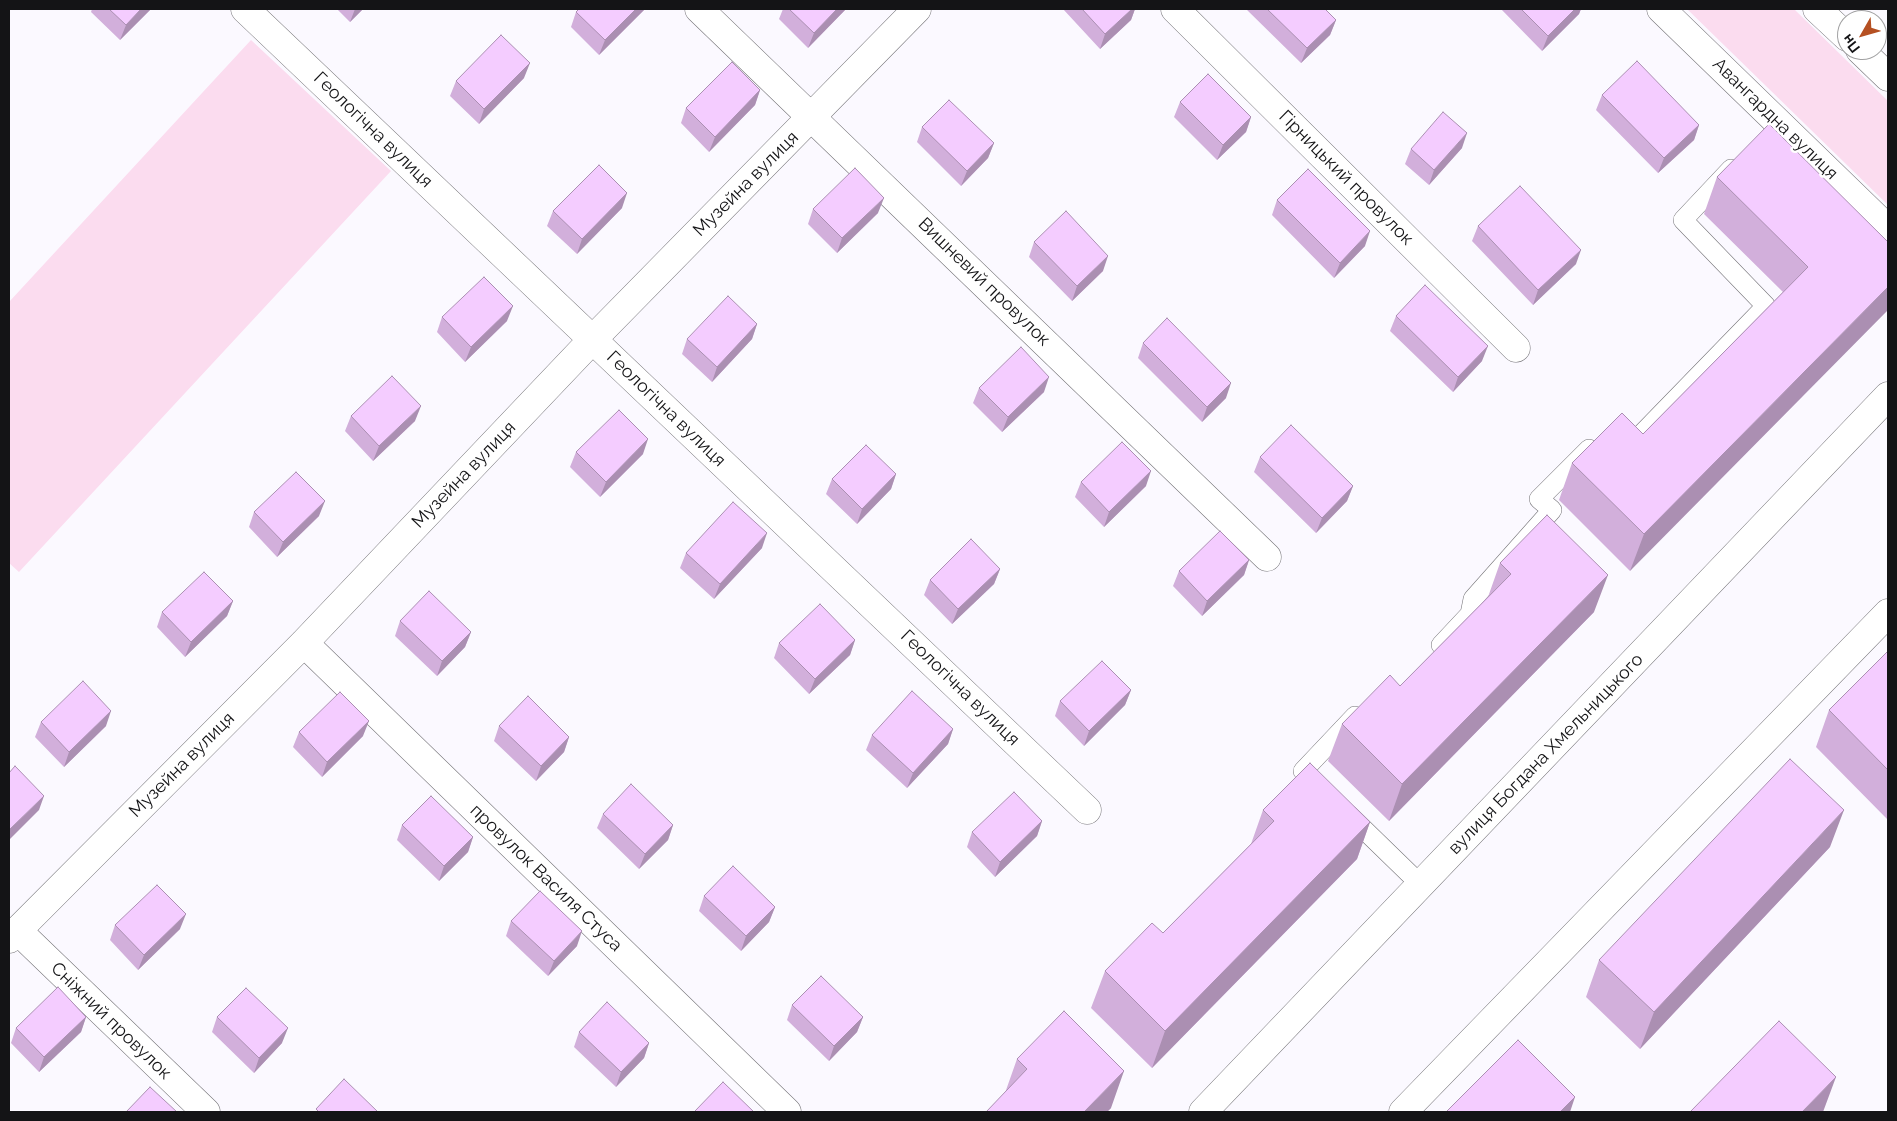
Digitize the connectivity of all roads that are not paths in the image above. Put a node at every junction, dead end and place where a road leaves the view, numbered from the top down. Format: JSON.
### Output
{"nodes":[{"id":1,"x":245,"y":9,"type":"edge"},
{"id":2,"x":699,"y":9,"type":"edge"},
{"id":3,"x":917,"y":9,"type":"edge"},
{"id":4,"x":1175,"y":9,"type":"edge"},
{"id":5,"x":1661,"y":9,"type":"edge"},
{"id":6,"x":1817,"y":9,"type":"edge"},
{"id":7,"x":1837,"y":28,"type":"edge"},
{"id":8,"x":1870,"y":60,"type":"edge"},
{"id":9,"x":1888,"y":77,"type":"edge"},
{"id":10,"x":812,"y":117,"type":"junction"},
{"id":11,"x":1743,"y":156,"type":"edge"},
{"id":12,"x":1888,"y":230,"type":"edge"},
{"id":13,"x":593,"y":339,"type":"junction"},
{"id":14,"x":1516,"y":348,"type":"dead end"},
{"id":15,"x":1888,"y":396,"type":"edge"},
{"id":16,"x":1267,"y":557,"type":"dead end"},
{"id":17,"x":1888,"y":613,"type":"edge"},
{"id":18,"x":304,"y":643,"type":"junction"},
{"id":19,"x":1431,"y":656,"type":"edge"},
{"id":20,"x":1370,"y":701,"type":"edge"},
{"id":21,"x":1324,"y":791,"type":"edge"},
{"id":22,"x":1338,"y":804,"type":"edge"},
{"id":23,"x":1087,"y":810,"type":"dead end"},
{"id":24,"x":1421,"y":885,"type":"junction"},
{"id":25,"x":13,"y":934,"type":"edge"},
{"id":26,"x":206,"y":1112,"type":"edge"},
{"id":27,"x":787,"y":1112,"type":"edge"},
{"id":28,"x":1203,"y":1112,"type":"edge"},
{"id":29,"x":1403,"y":1112,"type":"edge"}],
"edges":[{"from":1,"to":13,"type":"street","name":"Геологічна вулиця"},
{"from":2,"to":10,"type":"street","name":"Вишневий провулок"},
{"from":3,"to":10,"type":"street","name":"Музейна вулиця"},
{"from":4,"to":14,"type":"street","name":"Гірницький провулок"},
{"from":5,"to":12,"type":"street","name":"Авангардна вулиця"},
{"from":6,"to":7,"type":"street"},
{"from":8,"to":9,"type":"street"},
{"from":10,"to":13,"type":"street","name":"Музейна вулиця"},
{"from":10,"to":16,"type":"street","name":"Вишневий провулок"},
{"from":11,"to":19,"type":"lane"},
{"from":13,"to":18,"type":"street","name":"Музейна вулиця"},
{"from":13,"to":23,"type":"street","name":"Геологічна вулиця"},
{"from":15,"to":24,"type":"street","name":"вулиця Богдана Хмельницького"},
{"from":17,"to":29,"type":"street"},
{"from":18,"to":25,"type":"street","name":"Музейна вулиця"},
{"from":18,"to":27,"type":"street","name":"провулок Василя Стуса"},
{"from":20,"to":21,"type":"lane"},
{"from":22,"to":24,"type":"lane"},
{"from":24,"to":28,"type":"street","name":"вулиця Богдана Хмельницького"},
{"from":25,"to":26,"type":"street","name":"Сніжний провулок"}]}
